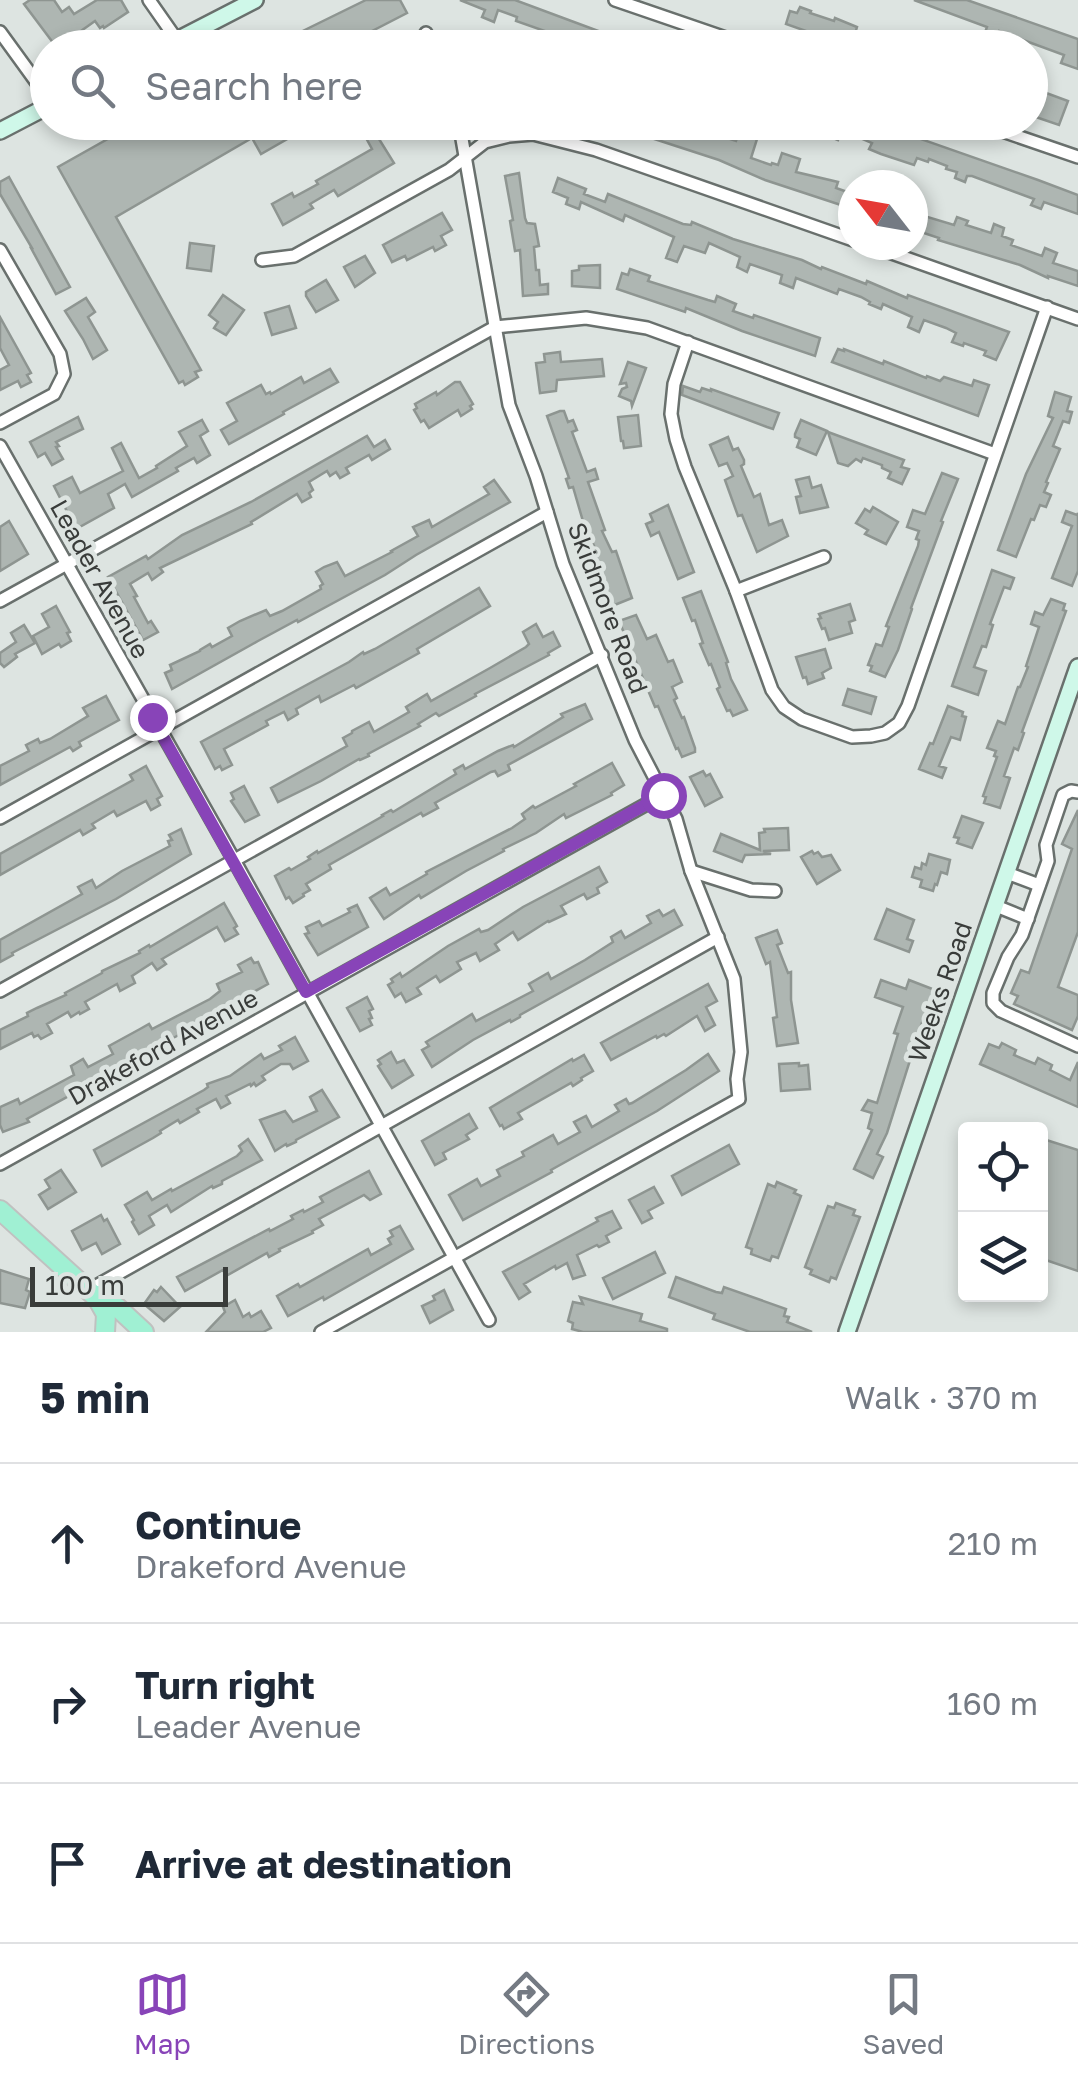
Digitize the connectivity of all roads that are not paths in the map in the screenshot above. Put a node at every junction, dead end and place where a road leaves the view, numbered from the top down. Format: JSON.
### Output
{"nodes":[{"id":1,"x":149,"y":0,"type":"edge"},
{"id":2,"x":255,"y":0,"type":"edge"},
{"id":3,"x":614,"y":0,"type":"edge"},
{"id":4,"x":163,"y":30,"type":"edge"},
{"id":5,"x":197,"y":30,"type":"edge"},
{"id":6,"x":702,"y":30,"type":"edge"},
{"id":7,"x":0,"y":32,"type":"edge"},
{"id":8,"x":30,"y":73,"type":"edge"},
{"id":9,"x":30,"y":115,"type":"edge"},
{"id":10,"x":0,"y":131,"type":"edge"},
{"id":11,"x":463,"y":140,"type":"edge"},
{"id":12,"x":493,"y":140,"type":"edge"},
{"id":13,"x":564,"y":140,"type":"edge"},
{"id":14,"x":1028,"y":140,"type":"edge"},
{"id":15,"x":466,"y":156,"type":"junction"},
{"id":16,"x":1078,"y":157,"type":"edge"},
{"id":17,"x":838,"y":235,"type":"edge"},
{"id":18,"x":0,"y":250,"type":"edge"},
{"id":19,"x":262,"y":260,"type":"dead end"},
{"id":20,"x":912,"y":260,"type":"edge"},
{"id":21,"x":1047,"y":307,"type":"junction"},
{"id":22,"x":1078,"y":319,"type":"edge"},
{"id":23,"x":495,"y":327,"type":"junction"},
{"id":24,"x":688,"y":342,"type":"junction"},
{"id":25,"x":0,"y":423,"type":"edge"},
{"id":26,"x":0,"y":446,"type":"edge"},
{"id":27,"x":995,"y":454,"type":"junction"},
{"id":28,"x":547,"y":512,"type":"junction"},
{"id":29,"x":824,"y":557,"type":"dead end"},
{"id":30,"x":65,"y":565,"type":"junction"},
{"id":31,"x":736,"y":591,"type":"junction"},
{"id":32,"x":0,"y":602,"type":"edge"},
{"id":33,"x":602,"y":655,"type":"junction"},
{"id":34,"x":1078,"y":667,"type":"edge"},
{"id":35,"x":159,"y":730,"type":"junction"},
{"id":36,"x":1078,"y":792,"type":"edge"},
{"id":37,"x":663,"y":795,"type":"junction"},
{"id":38,"x":0,"y":818,"type":"edge"},
{"id":39,"x":234,"y":860,"type":"junction"},
{"id":40,"x":691,"y":872,"type":"junction"},
{"id":41,"x":1008,"y":873,"type":"junction"},
{"id":42,"x":1039,"y":885,"type":"junction"},
{"id":43,"x":775,"y":891,"type":"dead end"},
{"id":44,"x":996,"y":906,"type":"junction"},
{"id":45,"x":1028,"y":918,"type":"junction"},
{"id":46,"x":718,"y":937,"type":"junction"},
{"id":47,"x":0,"y":991,"type":"edge"},
{"id":48,"x":306,"y":992,"type":"junction"},
{"id":49,"x":1078,"y":1046,"type":"edge"},
{"id":50,"x":381,"y":1125,"type":"junction"},
{"id":51,"x":0,"y":1164,"type":"edge"},
{"id":52,"x":0,"y":1210,"type":"edge"},
{"id":53,"x":455,"y":1257,"type":"junction"},
{"id":54,"x":88,"y":1290,"type":"junction"},
{"id":55,"x":489,"y":1320,"type":"dead end"},
{"id":56,"x":105,"y":1332,"type":"edge"},
{"id":57,"x":144,"y":1332,"type":"edge"},
{"id":58,"x":321,"y":1332,"type":"edge"},
{"id":59,"x":847,"y":1332,"type":"edge"}],
"edges":[{"from":1,"to":4,"type":"street"},
{"from":2,"to":5,"type":"street"},
{"from":3,"to":6,"type":"street"},
{"from":7,"to":8,"type":"street"},
{"from":9,"to":10,"type":"street"},
{"from":11,"to":15,"type":"street","name":"Skidmore Road"},
{"from":12,"to":15,"type":"street"},
{"from":13,"to":17,"type":"street"},
{"from":14,"to":16,"type":"street"},
{"from":15,"to":19,"type":"street"},
{"from":15,"to":23,"type":"street","name":"Skidmore Road"},
{"from":18,"to":25,"type":"street"},
{"from":20,"to":21,"type":"street"},
{"from":21,"to":22,"type":"street"},
{"from":21,"to":27,"type":"street"},
{"from":23,"to":24,"type":"street"},
{"from":23,"to":28,"type":"street","name":"Skidmore Road"},
{"from":23,"to":30,"type":"street"},
{"from":24,"to":27,"type":"street"},
{"from":24,"to":31,"type":"street"},
{"from":26,"to":30,"type":"street","name":"Leader Avenue"},
{"from":27,"to":31,"type":"street"},
{"from":28,"to":33,"type":"street","name":"Skidmore Road"},
{"from":28,"to":35,"type":"street"},
{"from":29,"to":31,"type":"street"},
{"from":30,"to":32,"type":"street"},
{"from":30,"to":35,"type":"street","name":"Leader Avenue"},
{"from":33,"to":37,"type":"street","name":"Skidmore Road"},
{"from":33,"to":39,"type":"street"},
{"from":34,"to":41,"type":"street","name":"Weeks Road"},
{"from":35,"to":38,"type":"street"},
{"from":35,"to":39,"type":"street","name":"Leader Avenue"},
{"from":36,"to":42,"type":"street"},
{"from":37,"to":40,"type":"street","name":"Skidmore Road"},
{"from":37,"to":48,"type":"street","name":"Drakeford Avenue"},
{"from":39,"to":47,"type":"street"},
{"from":39,"to":48,"type":"street","name":"Leader Avenue"},
{"from":40,"to":43,"type":"street"},
{"from":40,"to":46,"type":"street","name":"Skidmore Road"},
{"from":41,"to":42,"type":"street"},
{"from":41,"to":44,"type":"street","name":"Weeks Road"},
{"from":42,"to":45,"type":"street"},
{"from":44,"to":45,"type":"street"},
{"from":44,"to":59,"type":"street","name":"Weeks Road"},
{"from":45,"to":49,"type":"street"},
{"from":46,"to":50,"type":"street"},
{"from":46,"to":53,"type":"street","name":"Skidmore Road"},
{"from":48,"to":50,"type":"street","name":"Leader Avenue"},
{"from":48,"to":51,"type":"street","name":"Drakeford Avenue"},
{"from":50,"to":53,"type":"street","name":"Leader Avenue"},
{"from":50,"to":54,"type":"street"},
{"from":52,"to":54,"type":"main road"},
{"from":53,"to":55,"type":"street","name":"Leader Avenue"},
{"from":53,"to":58,"type":"street"},
{"from":54,"to":56,"type":"main road"},
{"from":54,"to":57,"type":"main road"}]}
